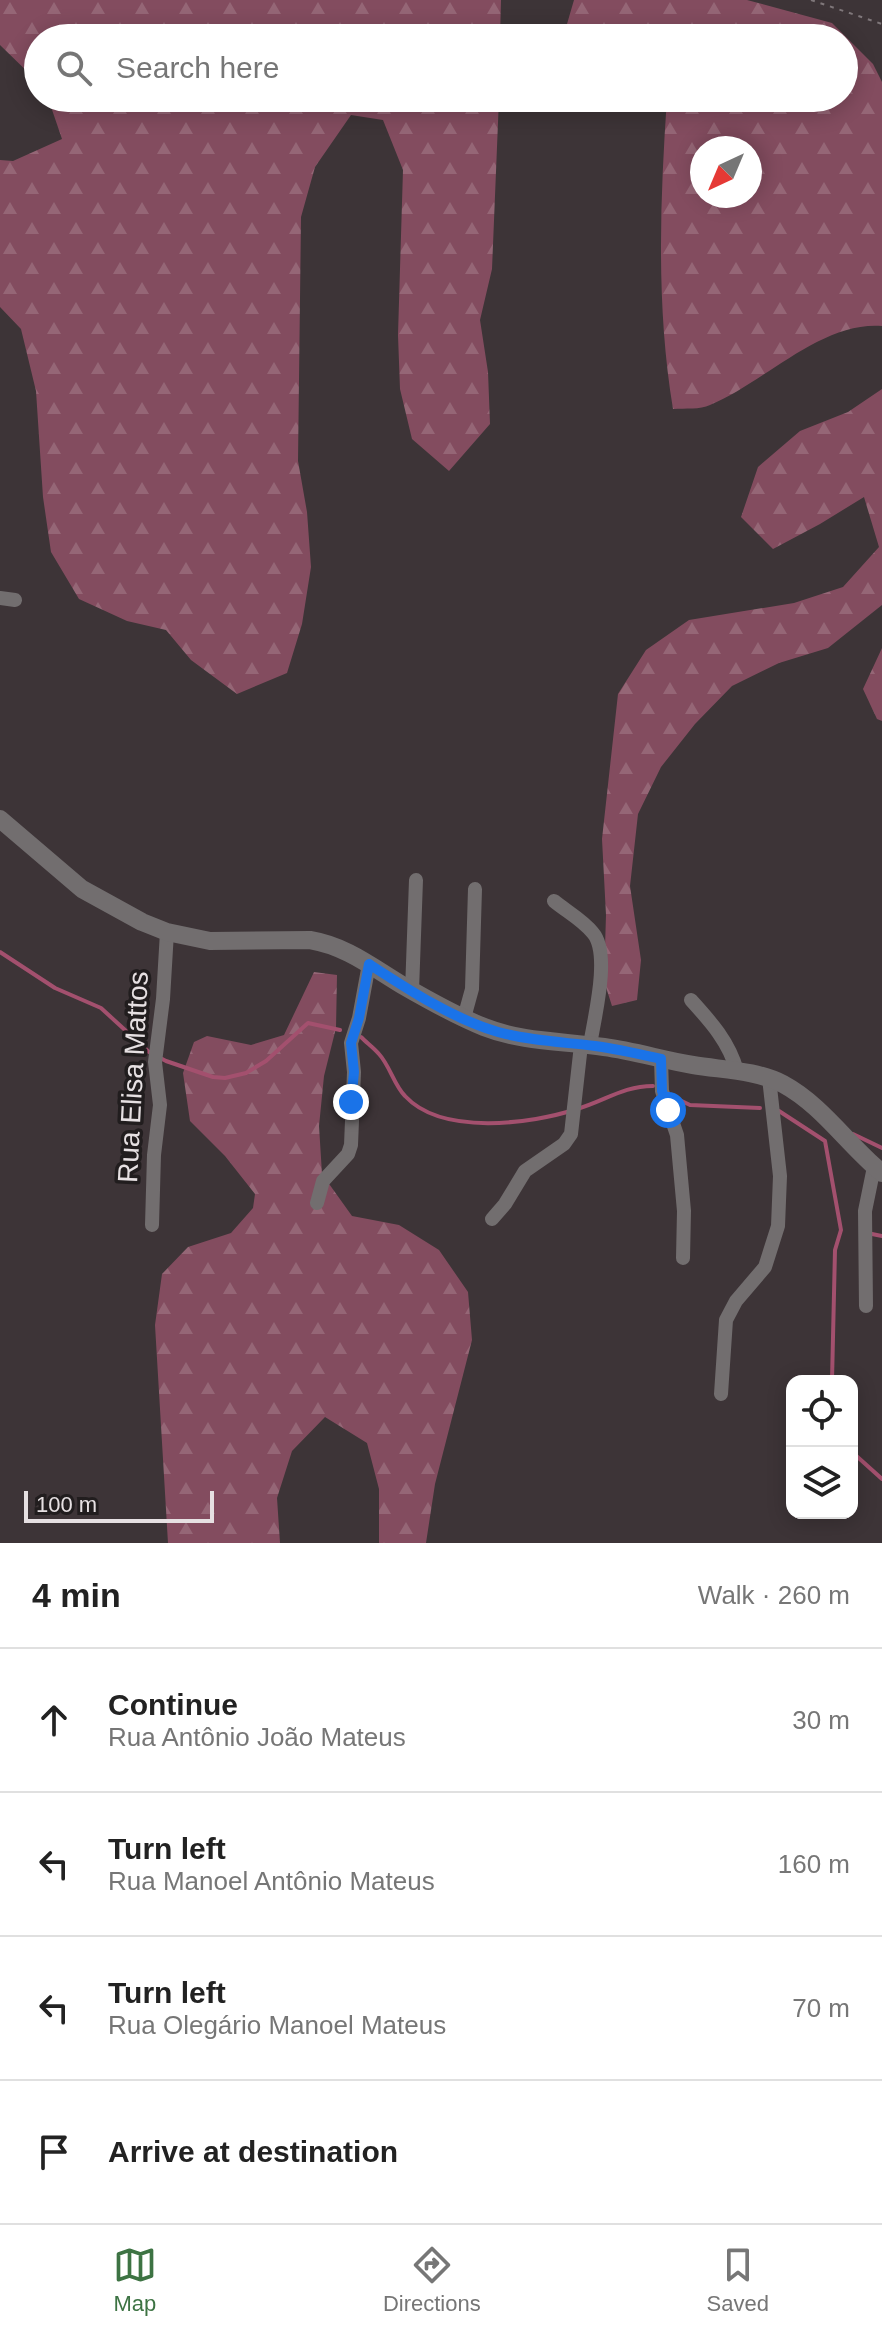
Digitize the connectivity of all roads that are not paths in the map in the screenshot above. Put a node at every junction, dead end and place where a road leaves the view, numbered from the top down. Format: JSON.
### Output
{"nodes":[{"id":1,"x":0,"y":598,"type":"edge"},
{"id":2,"x":15,"y":600,"type":"dead end"},
{"id":3,"x":0,"y":819,"type":"edge"},
{"id":4,"x":416,"y":880,"type":"dead end"},
{"id":5,"x":475,"y":889,"type":"dead end"},
{"id":6,"x":554,"y":901,"type":"dead end"},
{"id":7,"x":167,"y":932,"type":"junction"},
{"id":8,"x":369,"y":964,"type":"junction"},
{"id":9,"x":412,"y":991,"type":"junction"},
{"id":10,"x":691,"y":1000,"type":"dead end"},
{"id":11,"x":464,"y":1018,"type":"junction"},
{"id":12,"x":586,"y":1045,"type":"junction"},
{"id":13,"x":661,"y":1059,"type":"junction"},
{"id":14,"x":737,"y":1071,"type":"junction"},
{"id":15,"x":769,"y":1078,"type":"junction"},
{"id":16,"x":878,"y":1170,"type":"edge"},
{"id":17,"x":317,"y":1203,"type":"dead end"},
{"id":18,"x":492,"y":1219,"type":"dead end"},
{"id":19,"x":152,"y":1225,"type":"dead end"},
{"id":20,"x":683,"y":1258,"type":"dead end"},
{"id":21,"x":866,"y":1306,"type":"dead end"},
{"id":22,"x":721,"y":1394,"type":"dead end"}],
"edges":[{"from":1,"to":2,"type":"street"},
{"from":3,"to":7,"type":"street"},
{"from":4,"to":9,"type":"street"},
{"from":5,"to":11,"type":"street"},
{"from":6,"to":12,"type":"street"},
{"from":7,"to":8,"type":"street"},
{"from":7,"to":19,"type":"street","name":"Rua Elisa Mattos"},
{"from":8,"to":9,"type":"street"},
{"from":8,"to":17,"type":"street"},
{"from":9,"to":11,"type":"street"},
{"from":10,"to":14,"type":"street"},
{"from":11,"to":12,"type":"street"},
{"from":12,"to":13,"type":"street"},
{"from":12,"to":18,"type":"street"},
{"from":13,"to":14,"type":"street"},
{"from":13,"to":20,"type":"street"},
{"from":14,"to":15,"type":"street"},
{"from":15,"to":16,"type":"street"},
{"from":15,"to":22,"type":"street"},
{"from":16,"to":21,"type":"street"}]}
